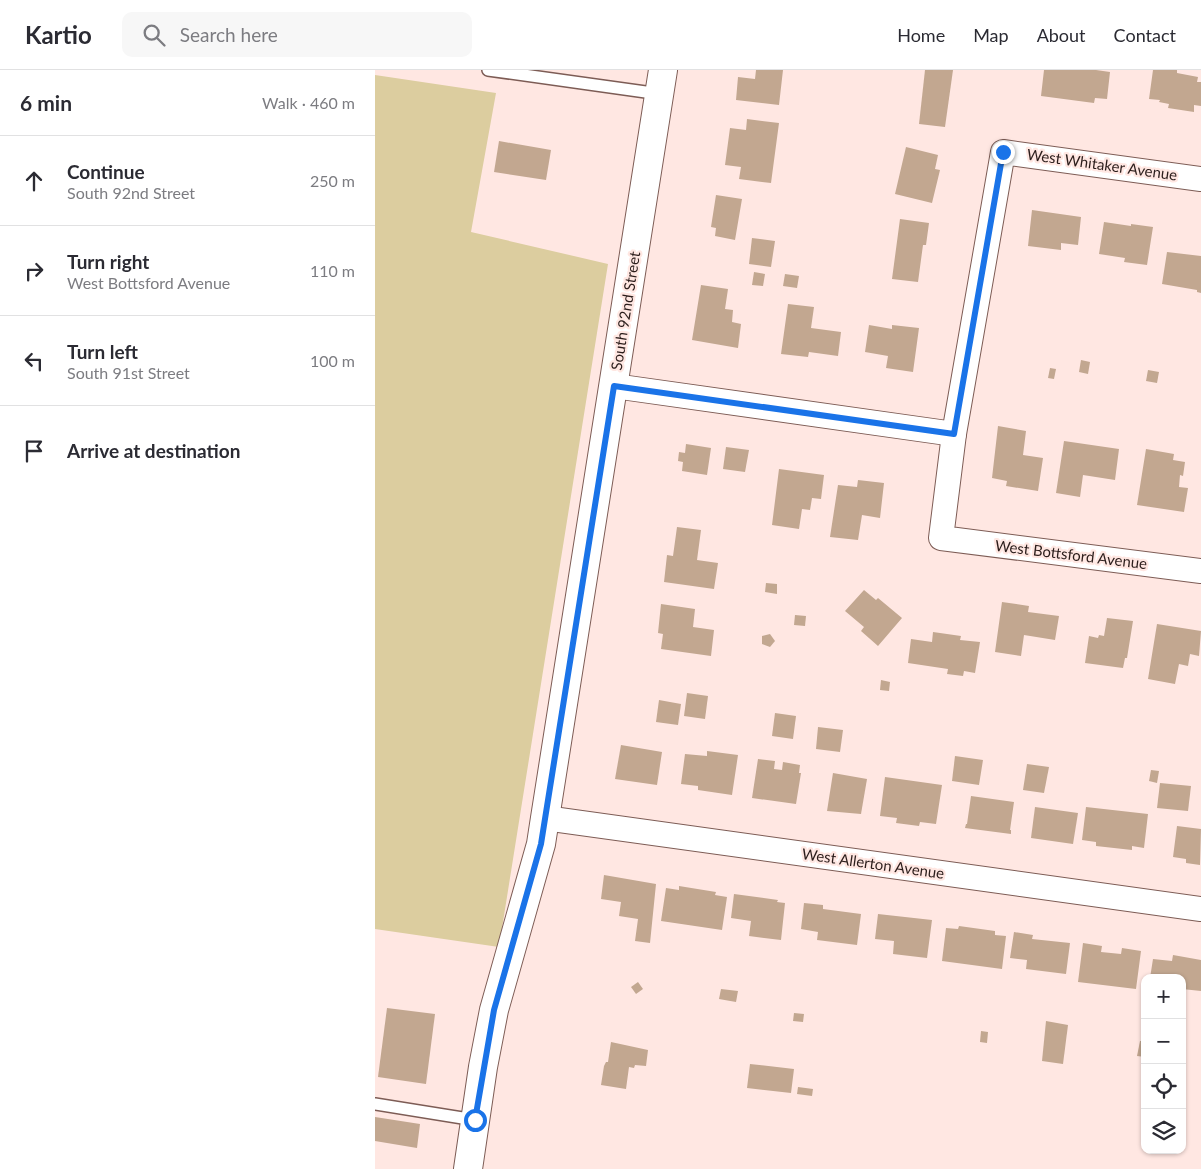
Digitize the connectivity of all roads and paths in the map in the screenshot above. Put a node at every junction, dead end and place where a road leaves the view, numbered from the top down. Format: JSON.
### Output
{"nodes":[{"id":1,"x":488,"y":70,"type":"edge"},
{"id":2,"x":662,"y":82,"type":"edge"},
{"id":3,"x":1201,"y":178,"type":"edge"},
{"id":4,"x":614,"y":386,"type":"junction"},
{"id":5,"x":954,"y":434,"type":"junction"},
{"id":6,"x":1201,"y":571,"type":"edge"},
{"id":7,"x":545,"y":818,"type":"junction"},
{"id":8,"x":1201,"y":909,"type":"edge"},
{"id":9,"x":375,"y":1104,"type":"edge"},
{"id":10,"x":475,"y":1120,"type":"junction"},
{"id":11,"x":468,"y":1169,"type":"edge"}],
"edges":[{"from":1,"to":2,"type":"lane"},
{"from":2,"to":4,"type":"main road","name":"South 92nd Street"},
{"from":3,"to":5,"type":"street","name":"West Whitaker Avenue"},
{"from":4,"to":5,"type":"street"},
{"from":4,"to":7,"type":"main road","name":"South 92nd Street"},
{"from":5,"to":6,"type":"street","name":"West Bottsford Avenue"},
{"from":7,"to":8,"type":"street","name":"West Allerton Avenue"},
{"from":7,"to":10,"type":"main road","name":"South 92nd Street"},
{"from":9,"to":10,"type":"lane"},
{"from":10,"to":11,"type":"main road","name":"South 92nd Street"}]}
